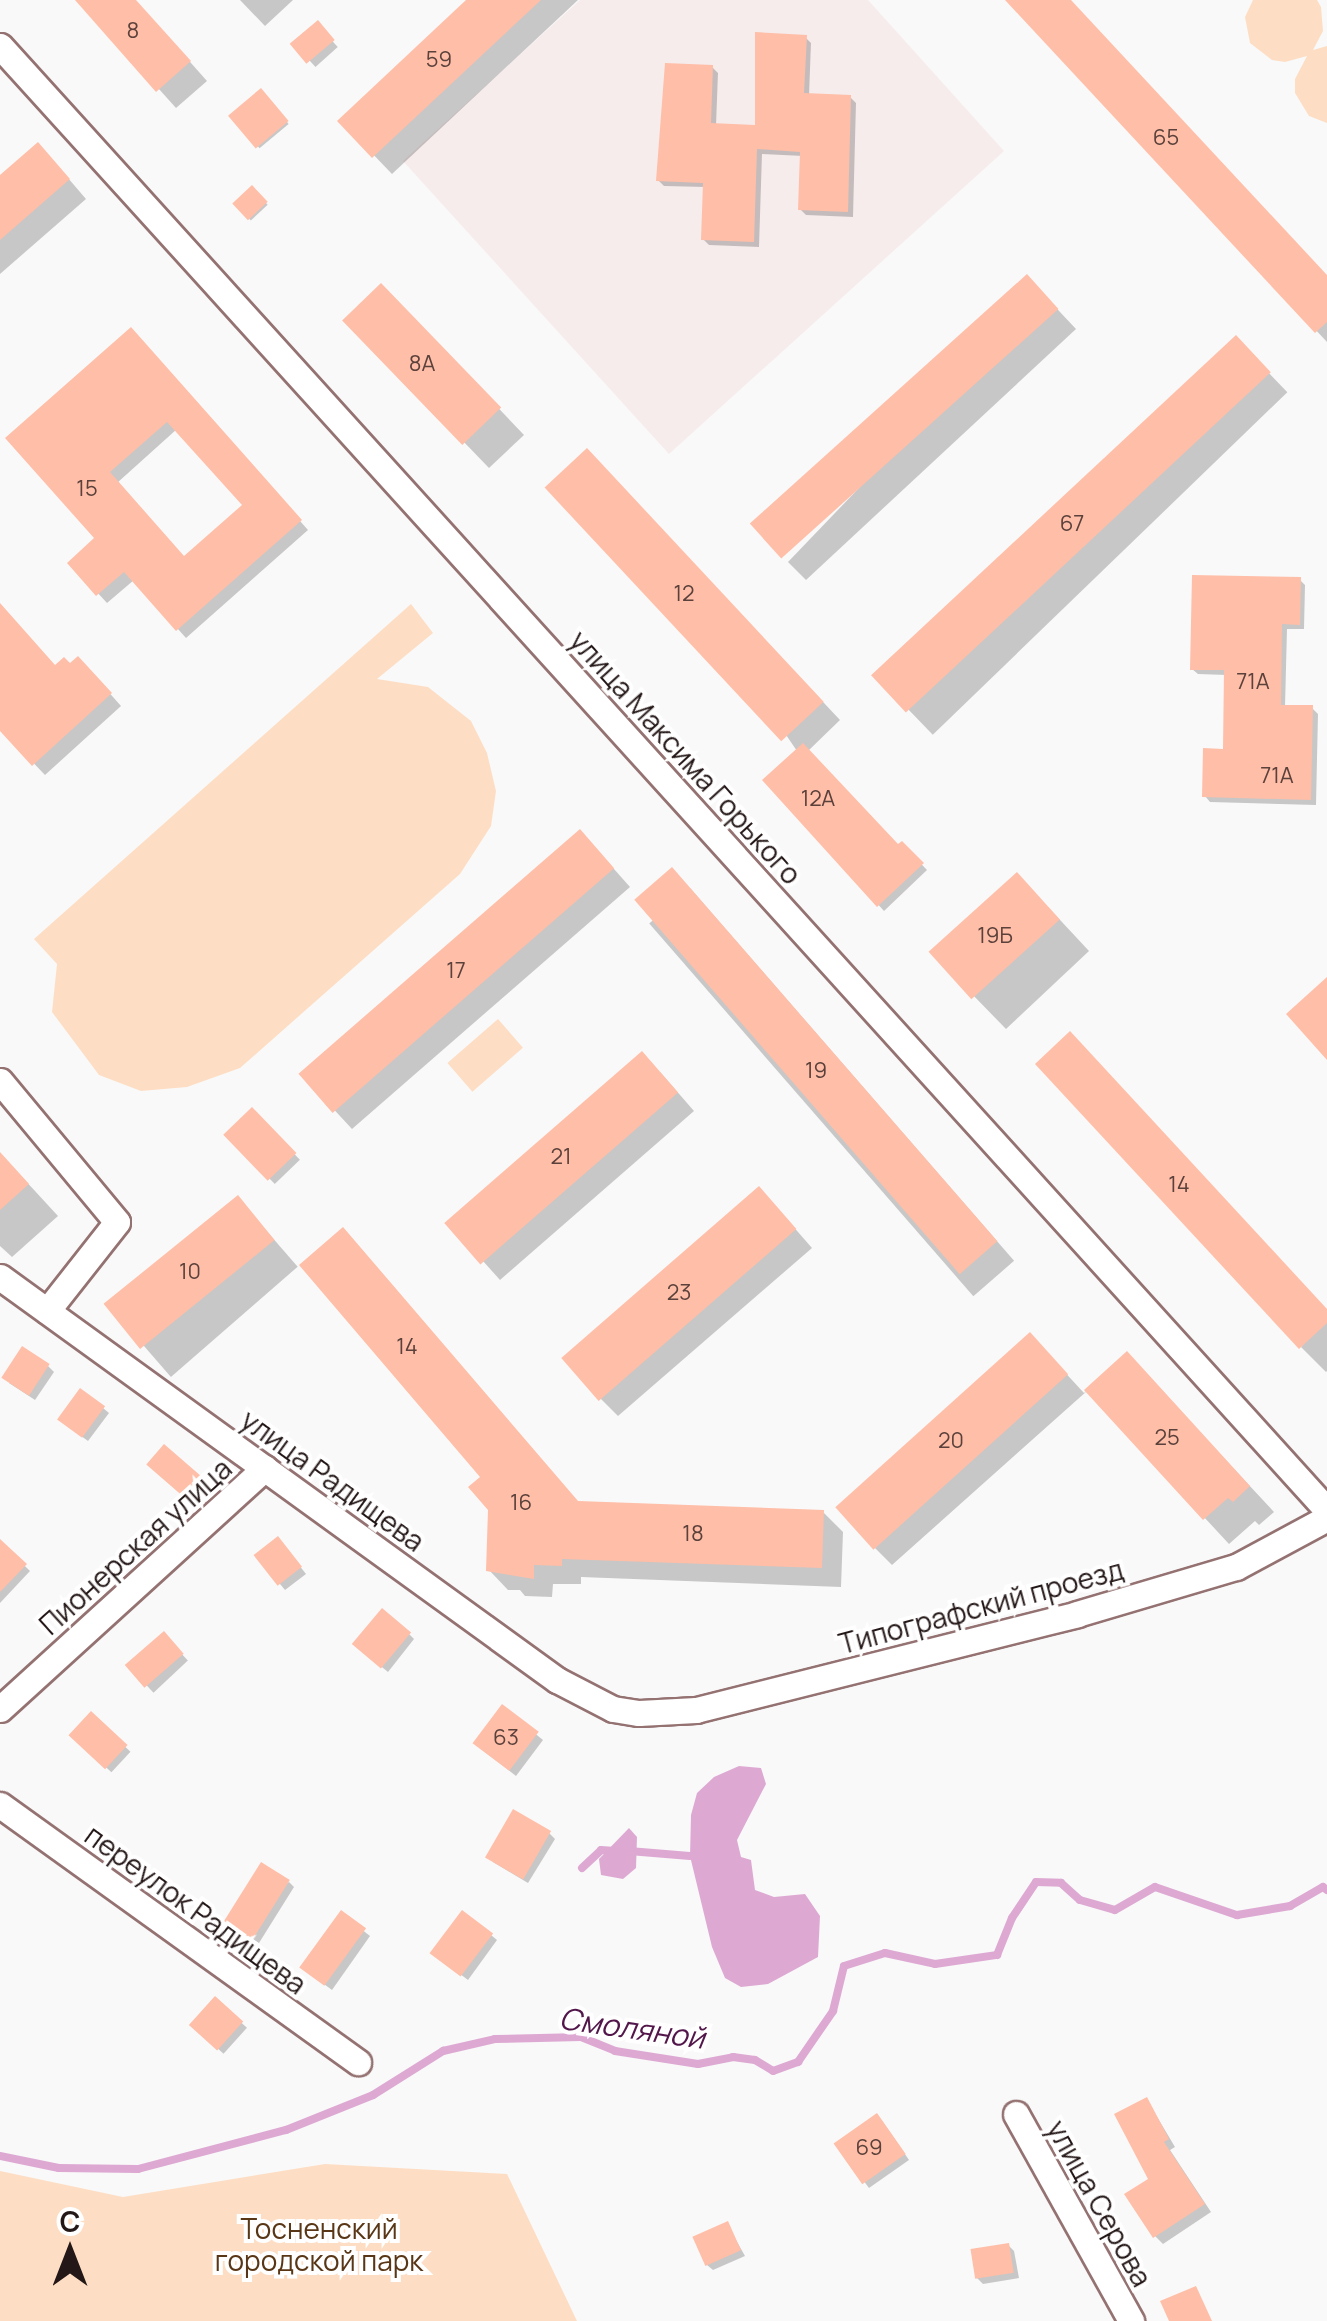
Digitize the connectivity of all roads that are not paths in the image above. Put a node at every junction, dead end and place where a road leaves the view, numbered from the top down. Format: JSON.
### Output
{"nodes":[{"id":1,"x":0,"y":46,"type":"edge"},
{"id":2,"x":0,"y":1082,"type":"edge"},
{"id":3,"x":0,"y":1277,"type":"edge"},
{"id":4,"x":47,"y":1311,"type":"junction"},
{"id":5,"x":265,"y":1468,"type":"junction"},
{"id":6,"x":1327,"y":1510,"type":"edge"},
{"id":7,"x":1327,"y":1518,"type":"edge"},
{"id":8,"x":0,"y":1709,"type":"edge"},
{"id":9,"x":639,"y":1713,"type":"joint"},
{"id":10,"x":0,"y":1805,"type":"edge"},
{"id":11,"x":358,"y":2062,"type":"dead end"},
{"id":12,"x":1016,"y":2114,"type":"dead end"},
{"id":13,"x":1130,"y":2321,"type":"edge"}],
"edges":[{"from":1,"to":6,"type":"street","name":"улица Максима Горького"},
{"from":2,"to":4,"type":"street"},
{"from":3,"to":4,"type":"street","name":"улица Радищева"},
{"from":4,"to":5,"type":"street","name":"улица Радищева"},
{"from":5,"to":8,"type":"street","name":"Пионерская улица"},
{"from":5,"to":9,"type":"street","name":"улица Радищева"},
{"from":7,"to":9,"type":"street","name":"Типографский проезд"},
{"from":10,"to":11,"type":"street","name":"переулок Радищева"},
{"from":12,"to":13,"type":"street","name":"улица Серова"}]}
